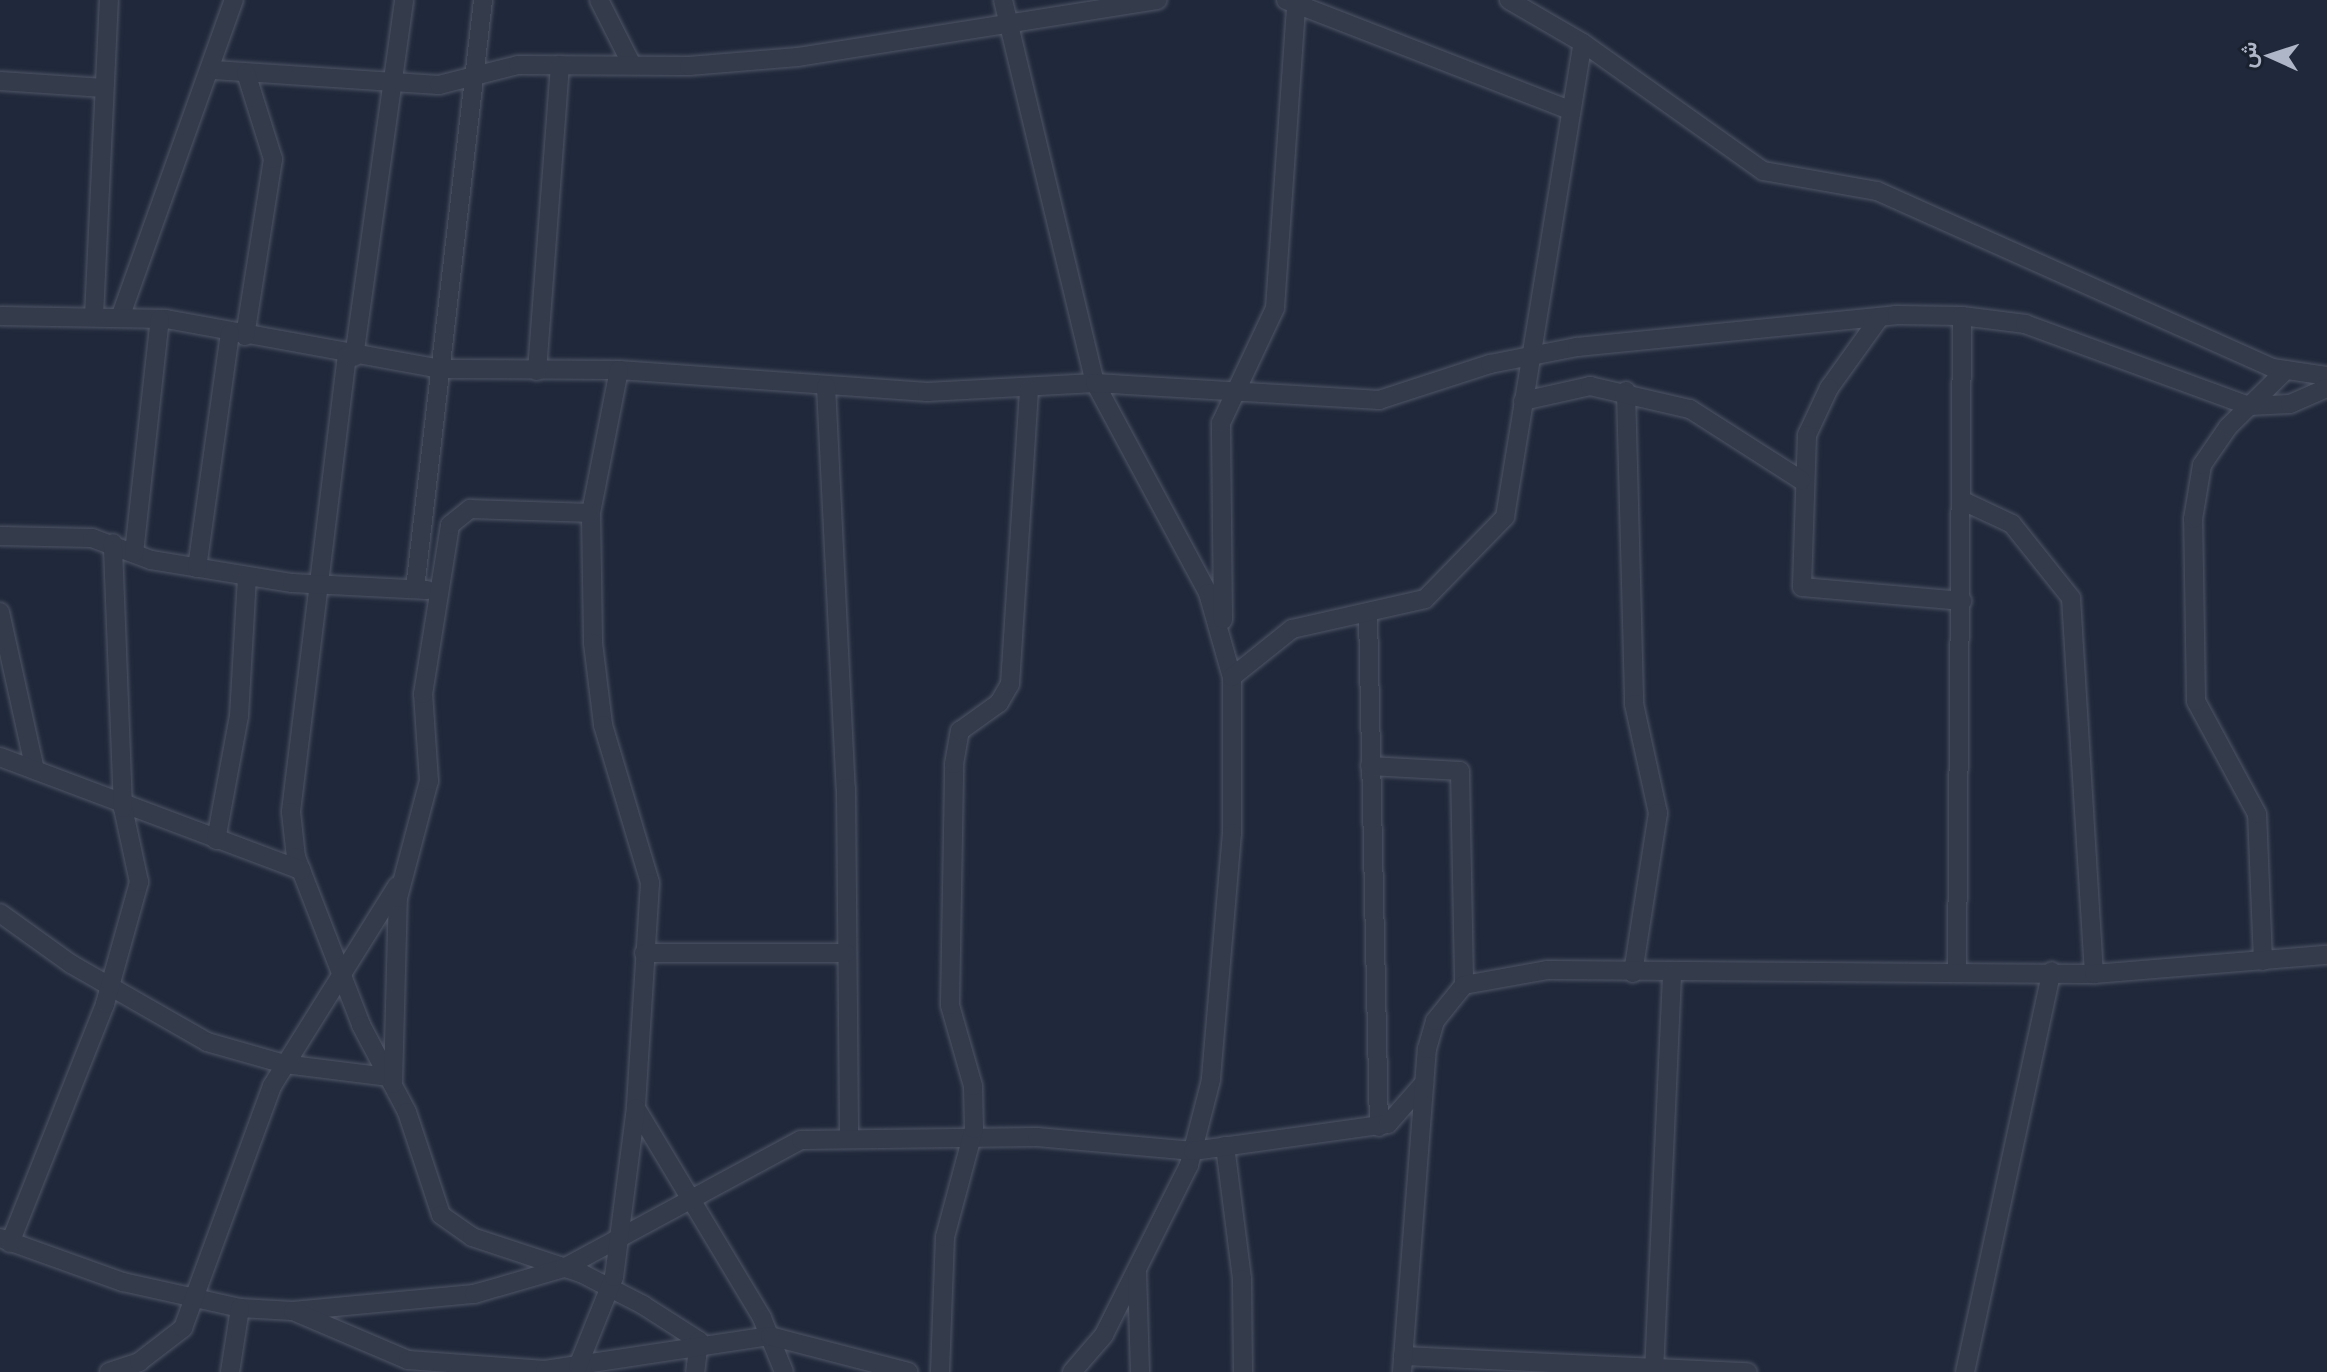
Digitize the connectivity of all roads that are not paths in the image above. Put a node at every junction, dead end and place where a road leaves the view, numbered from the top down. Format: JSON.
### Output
{"nodes":[{"id":1,"x":109,"y":0,"type":"edge"},
{"id":2,"x":234,"y":0,"type":"edge"},
{"id":3,"x":404,"y":0,"type":"edge"},
{"id":4,"x":483,"y":0,"type":"edge"},
{"id":5,"x":599,"y":0,"type":"edge"},
{"id":6,"x":1003,"y":0,"type":"edge"},
{"id":7,"x":1158,"y":0,"type":"edge"},
{"id":8,"x":1509,"y":0,"type":"edge"},
{"id":9,"x":1291,"y":2,"type":"edge"},
{"id":10,"x":1009,"y":24,"type":"junction"},
{"id":11,"x":1583,"y":43,"type":"junction"},
{"id":12,"x":631,"y":63,"type":"junction"},
{"id":13,"x":560,"y":65,"type":"junction"},
{"id":14,"x":214,"y":70,"type":"junction"},
{"id":15,"x":246,"y":73,"type":"junction"},
{"id":16,"x":477,"y":76,"type":"junction"},
{"id":17,"x":0,"y":81,"type":"edge"},
{"id":18,"x":393,"y":85,"type":"junction"},
{"id":19,"x":104,"y":88,"type":"junction"},
{"id":20,"x":1567,"y":109,"type":"junction"},
{"id":21,"x":121,"y":315,"type":"junction"},
{"id":22,"x":0,"y":316,"type":"edge"},
{"id":23,"x":94,"y":316,"type":"junction"},
{"id":24,"x":1962,"y":316,"type":"junction"},
{"id":25,"x":1880,"y":317,"type":"junction"},
{"id":26,"x":160,"y":319,"type":"junction"},
{"id":27,"x":237,"y":334,"type":"junction"},
{"id":28,"x":350,"y":356,"type":"junction"},
{"id":29,"x":1529,"y":356,"type":"junction"},
{"id":30,"x":441,"y":369,"type":"junction"},
{"id":31,"x":619,"y":370,"type":"junction"},
{"id":32,"x":2286,"y":370,"type":"junction"},
{"id":33,"x":537,"y":371,"type":"junction"},
{"id":34,"x":2327,"y":376,"type":"edge"},
{"id":35,"x":1095,"y":383,"type":"junction"},
{"id":36,"x":826,"y":386,"type":"junction"},
{"id":37,"x":2327,"y":388,"type":"edge"},
{"id":38,"x":1029,"y":389,"type":"junction"},
{"id":39,"x":1231,"y":391,"type":"junction"},
{"id":40,"x":1626,"y":391,"type":"junction"},
{"id":41,"x":1523,"y":401,"type":"junction"},
{"id":42,"x":2249,"y":406,"type":"junction"},
{"id":43,"x":1801,"y":480,"type":"junction"},
{"id":44,"x":1963,"y":501,"type":"junction"},
{"id":45,"x":591,"y":513,"type":"junction"},
{"id":46,"x":0,"y":536,"type":"edge"},
{"id":47,"x":113,"y":543,"type":"junction"},
{"id":48,"x":134,"y":553,"type":"junction"},
{"id":49,"x":197,"y":568,"type":"junction"},
{"id":50,"x":247,"y":576,"type":"junction"},
{"id":51,"x":317,"y":584,"type":"junction"},
{"id":52,"x":415,"y":589,"type":"junction"},
{"id":53,"x":437,"y":590,"type":"junction"},
{"id":54,"x":1962,"y":601,"type":"junction"},
{"id":55,"x":0,"y":612,"type":"edge"},
{"id":56,"x":1368,"y":615,"type":"junction"},
{"id":57,"x":1224,"y":635,"type":"junction"},
{"id":58,"x":1232,"y":677,"type":"junction"},
{"id":59,"x":0,"y":757,"type":"edge"},
{"id":60,"x":1370,"y":766,"type":"junction"},
{"id":61,"x":35,"y":770,"type":"junction"},
{"id":62,"x":123,"y":808,"type":"junction"},
{"id":63,"x":216,"y":840,"type":"junction"},
{"id":64,"x":301,"y":870,"type":"junction"},
{"id":65,"x":401,"y":881,"type":"junction"},
{"id":66,"x":0,"y":913,"type":"edge"},
{"id":67,"x":644,"y":953,"type":"junction"},
{"id":68,"x":846,"y":953,"type":"junction"},
{"id":69,"x":2327,"y":955,"type":"edge"},
{"id":70,"x":2263,"y":961,"type":"junction"},
{"id":71,"x":1957,"y":969,"type":"junction"},
{"id":72,"x":2052,"y":971,"type":"junction"},
{"id":73,"x":1633,"y":973,"type":"junction"},
{"id":74,"x":339,"y":974,"type":"junction"},
{"id":75,"x":1672,"y":974,"type":"junction"},
{"id":76,"x":2094,"y":974,"type":"junction"},
{"id":77,"x":1464,"y":985,"type":"junction"},
{"id":78,"x":112,"y":986,"type":"junction"},
{"id":79,"x":284,"y":1064,"type":"junction"},
{"id":80,"x":390,"y":1081,"type":"junction"},
{"id":81,"x":1424,"y":1083,"type":"junction"},
{"id":82,"x":636,"y":1108,"type":"junction"},
{"id":83,"x":1379,"y":1127,"type":"junction"},
{"id":84,"x":849,"y":1134,"type":"junction"},
{"id":85,"x":973,"y":1136,"type":"junction"},
{"id":86,"x":1225,"y":1146,"type":"junction"},
{"id":87,"x":1193,"y":1151,"type":"junction"},
{"id":88,"x":690,"y":1196,"type":"junction"},
{"id":89,"x":5,"y":1240,"type":"edge"},
{"id":90,"x":621,"y":1241,"type":"junction"},
{"id":91,"x":564,"y":1268,"type":"junction"},
{"id":92,"x":1137,"y":1268,"type":"junction"},
{"id":93,"x":610,"y":1286,"type":"junction"},
{"id":94,"x":198,"y":1299,"type":"junction"},
{"id":95,"x":240,"y":1308,"type":"junction"},
{"id":96,"x":293,"y":1311,"type":"junction"},
{"id":97,"x":770,"y":1336,"type":"junction"},
{"id":98,"x":699,"y":1341,"type":"junction"},
{"id":99,"x":1402,"y":1364,"type":"edge"},
{"id":100,"x":408,"y":1366,"type":"edge"},
{"id":101,"x":578,"y":1366,"type":"edge"},
{"id":102,"x":1654,"y":1368,"type":"edge"},
{"id":103,"x":109,"y":1372,"type":"edge"},
{"id":104,"x":230,"y":1372,"type":"edge"},
{"id":105,"x":695,"y":1372,"type":"edge"},
{"id":106,"x":784,"y":1372,"type":"edge"},
{"id":107,"x":908,"y":1372,"type":"edge"},
{"id":108,"x":940,"y":1372,"type":"edge"},
{"id":109,"x":1072,"y":1372,"type":"edge"},
{"id":110,"x":1140,"y":1372,"type":"edge"},
{"id":111,"x":1243,"y":1372,"type":"edge"},
{"id":112,"x":1748,"y":1372,"type":"edge"},
{"id":113,"x":1965,"y":1372,"type":"edge"}],
"edges":[{"from":1,"to":19,"type":"street"},
{"from":2,"to":14,"type":"street"},
{"from":3,"to":18,"type":"street"},
{"from":4,"to":16,"type":"street"},
{"from":5,"to":12,"type":"street"},
{"from":6,"to":10,"type":"street"},
{"from":7,"to":10,"type":"street"},
{"from":8,"to":11,"type":"street"},
{"from":9,"to":20,"type":"street"},
{"from":9,"to":39,"type":"street"},
{"from":10,"to":12,"type":"street"},
{"from":10,"to":35,"type":"street"},
{"from":11,"to":20,"type":"street"},
{"from":11,"to":32,"type":"street"},
{"from":12,"to":13,"type":"street"},
{"from":13,"to":16,"type":"street"},
{"from":13,"to":33,"type":"street"},
{"from":14,"to":15,"type":"street"},
{"from":14,"to":21,"type":"street"},
{"from":15,"to":18,"type":"street"},
{"from":15,"to":27,"type":"street"},
{"from":16,"to":18,"type":"street"},
{"from":16,"to":30,"type":"street"},
{"from":17,"to":19,"type":"street"},
{"from":18,"to":28,"type":"street"},
{"from":19,"to":23,"type":"street"},
{"from":20,"to":29,"type":"street"},
{"from":21,"to":23,"type":"street"},
{"from":21,"to":26,"type":"street"},
{"from":22,"to":23,"type":"street"},
{"from":24,"to":25,"type":"street"},
{"from":24,"to":42,"type":"street"},
{"from":24,"to":44,"type":"street"},
{"from":25,"to":29,"type":"street"},
{"from":25,"to":43,"type":"street"},
{"from":26,"to":27,"type":"street"},
{"from":26,"to":48,"type":"street"},
{"from":27,"to":28,"type":"street"},
{"from":27,"to":49,"type":"street"},
{"from":28,"to":30,"type":"street"},
{"from":28,"to":51,"type":"street"},
{"from":29,"to":39,"type":"street"},
{"from":29,"to":41,"type":"street"},
{"from":30,"to":33,"type":"street"},
{"from":30,"to":52,"type":"street"},
{"from":31,"to":33,"type":"street"},
{"from":31,"to":36,"type":"street"},
{"from":31,"to":45,"type":"street"},
{"from":32,"to":34,"type":"street"},
{"from":32,"to":42,"type":"street"},
{"from":35,"to":38,"type":"street"},
{"from":35,"to":39,"type":"street"},
{"from":35,"to":57,"type":"street"},
{"from":36,"to":38,"type":"street"},
{"from":36,"to":68,"type":"street"},
{"from":37,"to":42,"type":"street"},
{"from":38,"to":85,"type":"street"},
{"from":39,"to":57,"type":"street"},
{"from":40,"to":41,"type":"street"},
{"from":40,"to":43,"type":"street"},
{"from":40,"to":73,"type":"street"},
{"from":41,"to":56,"type":"street"},
{"from":42,"to":70,"type":"street"},
{"from":43,"to":54,"type":"street"},
{"from":44,"to":54,"type":"street"},
{"from":44,"to":76,"type":"street"},
{"from":45,"to":53,"type":"street"},
{"from":45,"to":67,"type":"street"},
{"from":46,"to":47,"type":"street"},
{"from":47,"to":48,"type":"street"},
{"from":47,"to":62,"type":"street"},
{"from":48,"to":49,"type":"street"},
{"from":49,"to":50,"type":"street"},
{"from":50,"to":51,"type":"street"},
{"from":50,"to":63,"type":"street"},
{"from":51,"to":52,"type":"street"},
{"from":51,"to":64,"type":"street"},
{"from":52,"to":53,"type":"street"},
{"from":53,"to":65,"type":"street"},
{"from":54,"to":71,"type":"street"},
{"from":55,"to":61,"type":"street"},
{"from":56,"to":58,"type":"street"},
{"from":56,"to":60,"type":"street"},
{"from":57,"to":58,"type":"street"},
{"from":58,"to":87,"type":"street"},
{"from":59,"to":61,"type":"street"},
{"from":60,"to":77,"type":"street"},
{"from":60,"to":83,"type":"street"},
{"from":61,"to":62,"type":"street"},
{"from":62,"to":63,"type":"street"},
{"from":62,"to":78,"type":"street"},
{"from":63,"to":64,"type":"street"},
{"from":64,"to":74,"type":"street"},
{"from":65,"to":74,"type":"street"},
{"from":65,"to":80,"type":"street"},
{"from":66,"to":78,"type":"street"},
{"from":67,"to":68,"type":"street"},
{"from":67,"to":82,"type":"street"},
{"from":68,"to":84,"type":"street"},
{"from":69,"to":70,"type":"street"},
{"from":70,"to":76,"type":"street"},
{"from":71,"to":72,"type":"street"},
{"from":71,"to":75,"type":"street"},
{"from":72,"to":76,"type":"street"},
{"from":72,"to":113,"type":"street"},
{"from":73,"to":75,"type":"street"},
{"from":73,"to":77,"type":"street"},
{"from":74,"to":79,"type":"street"},
{"from":74,"to":80,"type":"street"},
{"from":75,"to":102,"type":"street"},
{"from":77,"to":81,"type":"street"},
{"from":78,"to":79,"type":"street"},
{"from":78,"to":89,"type":"street"},
{"from":79,"to":80,"type":"street"},
{"from":79,"to":94,"type":"street"},
{"from":80,"to":91,"type":"street"},
{"from":81,"to":83,"type":"street"},
{"from":81,"to":99,"type":"street"},
{"from":82,"to":88,"type":"street"},
{"from":82,"to":90,"type":"street"},
{"from":83,"to":86,"type":"street"},
{"from":84,"to":85,"type":"street"},
{"from":84,"to":88,"type":"street"},
{"from":85,"to":87,"type":"street"},
{"from":85,"to":108,"type":"street"},
{"from":86,"to":87,"type":"street"},
{"from":86,"to":111,"type":"street"},
{"from":87,"to":92,"type":"street"},
{"from":88,"to":90,"type":"street"},
{"from":88,"to":97,"type":"street"},
{"from":89,"to":94,"type":"street"},
{"from":90,"to":91,"type":"street"},
{"from":90,"to":93,"type":"street"},
{"from":91,"to":93,"type":"street"},
{"from":91,"to":96,"type":"street"},
{"from":92,"to":109,"type":"street"},
{"from":92,"to":110,"type":"street"},
{"from":93,"to":98,"type":"street"},
{"from":93,"to":101,"type":"street"},
{"from":94,"to":95,"type":"street"},
{"from":94,"to":103,"type":"street"},
{"from":95,"to":96,"type":"street"},
{"from":95,"to":104,"type":"street"},
{"from":96,"to":100,"type":"street"},
{"from":97,"to":98,"type":"street"},
{"from":97,"to":106,"type":"street"},
{"from":97,"to":107,"type":"street"},
{"from":98,"to":101,"type":"street"},
{"from":98,"to":105,"type":"street"},
{"from":99,"to":102,"type":"street"},
{"from":100,"to":101,"type":"street"},
{"from":102,"to":112,"type":"street"}]}
